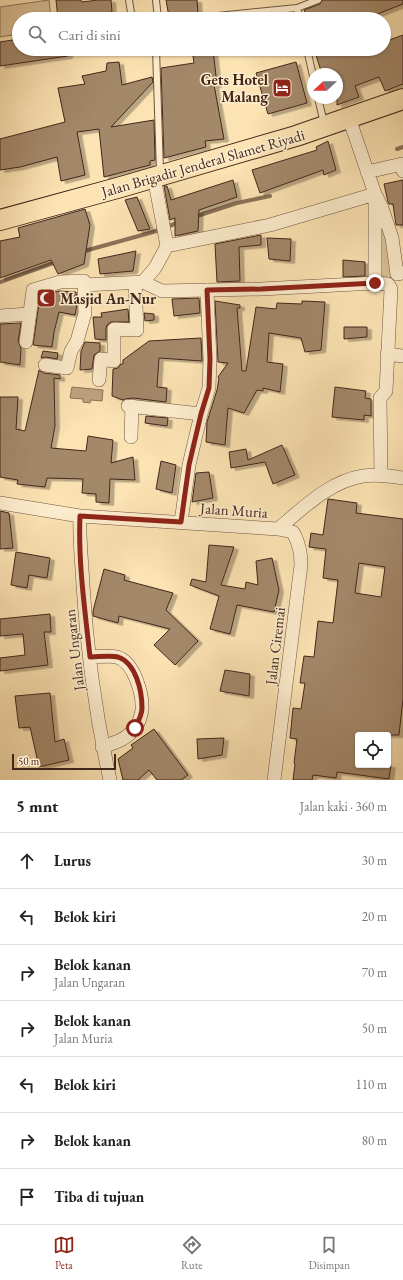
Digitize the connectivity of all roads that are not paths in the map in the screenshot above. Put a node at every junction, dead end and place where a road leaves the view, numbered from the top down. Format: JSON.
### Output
{"nodes":[{"id":1,"x":129,"y":0,"type":"edge"},
{"id":2,"x":156,"y":0,"type":"edge"},
{"id":3,"x":318,"y":0,"type":"edge"},
{"id":4,"x":297,"y":8,"type":"junction"},
{"id":5,"x":131,"y":12,"type":"edge"},
{"id":6,"x":157,"y":12,"type":"edge"},
{"id":7,"x":257,"y":12,"type":"edge"},
{"id":8,"x":298,"y":12,"type":"edge"},
{"id":9,"x":156,"y":56,"type":"edge"},
{"id":10,"x":309,"y":56,"type":"edge"},
{"id":11,"x":311,"y":68,"type":"edge"},
{"id":12,"x":403,"y":98,"type":"edge"},
{"id":13,"x":319,"y":104,"type":"edge"},
{"id":14,"x":349,"y":118,"type":"junction"},
{"id":15,"x":324,"y":126,"type":"junction"},
{"id":16,"x":403,"y":170,"type":"edge"},
{"id":17,"x":367,"y":172,"type":"junction"},
{"id":18,"x":157,"y":176,"type":"junction"},
{"id":19,"x":374,"y":194,"type":"junction"},
{"id":20,"x":0,"y":220,"type":"edge"},
{"id":21,"x":167,"y":246,"type":"junction"},
{"id":22,"x":155,"y":268,"type":"junction"},
{"id":23,"x":403,"y":273,"type":"edge"},
{"id":24,"x":139,"y":282,"type":"junction"},
{"id":25,"x":375,"y":283,"type":"junction"},
{"id":26,"x":84,"y":285,"type":"junction"},
{"id":27,"x":156,"y":288,"type":"junction"},
{"id":28,"x":207,"y":290,"type":"junction"},
{"id":29,"x":29,"y":314,"type":"junction"},
{"id":30,"x":0,"y":316,"type":"edge"},
{"id":31,"x":26,"y":342,"type":"dead end"},
{"id":32,"x":387,"y":354,"type":"junction"},
{"id":33,"x":403,"y":356,"type":"edge"},
{"id":34,"x":45,"y":365,"type":"dead end"},
{"id":35,"x":99,"y":380,"type":"dead end"},
{"id":36,"x":201,"y":414,"type":"junction"},
{"id":37,"x":131,"y":437,"type":"dead end"},
{"id":38,"x":382,"y":475,"type":"junction"},
{"id":39,"x":403,"y":478,"type":"edge"},
{"id":40,"x":0,"y":503,"type":"edge"},
{"id":41,"x":80,"y":516,"type":"junction"},
{"id":42,"x":181,"y":522,"type":"junction"},
{"id":43,"x":278,"y":529,"type":"junction"},
{"id":44,"x":90,"y":657,"type":"junction"},
{"id":45,"x":102,"y":747,"type":"junction"},
{"id":46,"x":110,"y":780,"type":"edge"},
{"id":47,"x":274,"y":780,"type":"edge"}],
"edges":[{"from":1,"to":5,"type":"lane"},
{"from":2,"to":6,"type":"lane"},
{"from":3,"to":4,"type":"lane"},
{"from":4,"to":7,"type":"lane"},
{"from":4,"to":8,"type":"lane"},
{"from":9,"to":18,"type":"lane"},
{"from":10,"to":11,"type":"lane"},
{"from":12,"to":14,"type":"main road","name":"Jalan Brigadir Jenderal Slamet Riyadi"},
{"from":13,"to":15,"type":"lane"},
{"from":14,"to":15,"type":"main road","name":"Jalan Brigadir Jenderal Slamet Riyadi"},
{"from":14,"to":17,"type":"street"},
{"from":15,"to":18,"type":"main road","name":"Jalan Brigadir Jenderal Slamet Riyadi"},
{"from":16,"to":17,"type":"street"},
{"from":17,"to":19,"type":"street"},
{"from":18,"to":20,"type":"main road","name":"Jalan Brigadir Jenderal Slamet Riyadi"},
{"from":18,"to":21,"type":"street"},
{"from":19,"to":21,"type":"street"},
{"from":19,"to":23,"type":"street"},
{"from":19,"to":25,"type":"street"},
{"from":21,"to":22,"type":"street"},
{"from":22,"to":24,"type":"street"},
{"from":22,"to":27,"type":"street"},
{"from":24,"to":26,"type":"street"},
{"from":24,"to":27,"type":"street"},
{"from":24,"to":35,"type":"street"},
{"from":25,"to":28,"type":"street"},
{"from":25,"to":32,"type":"street"},
{"from":26,"to":29,"type":"street"},
{"from":26,"to":34,"type":"street"},
{"from":27,"to":28,"type":"street"},
{"from":28,"to":36,"type":"street"},
{"from":29,"to":30,"type":"street"},
{"from":29,"to":31,"type":"street"},
{"from":32,"to":33,"type":"street"},
{"from":32,"to":38,"type":"street"},
{"from":36,"to":37,"type":"street"},
{"from":36,"to":42,"type":"street"},
{"from":38,"to":39,"type":"street","name":"Jalan Muria"},
{"from":38,"to":43,"type":"street","name":"Jalan Muria"},
{"from":40,"to":41,"type":"street","name":"Jalan Muria"},
{"from":41,"to":42,"type":"street","name":"Jalan Muria"},
{"from":41,"to":44,"type":"street","name":"Jalan Ungaran"},
{"from":42,"to":43,"type":"street","name":"Jalan Muria"},
{"from":43,"to":47,"type":"street","name":"Jalan Ciremai"},
{"from":44,"to":45,"type":"street","name":"Jalan Ungaran"},
{"from":44,"to":45,"type":"street"},
{"from":45,"to":46,"type":"street","name":"Jalan Ungaran"}]}
